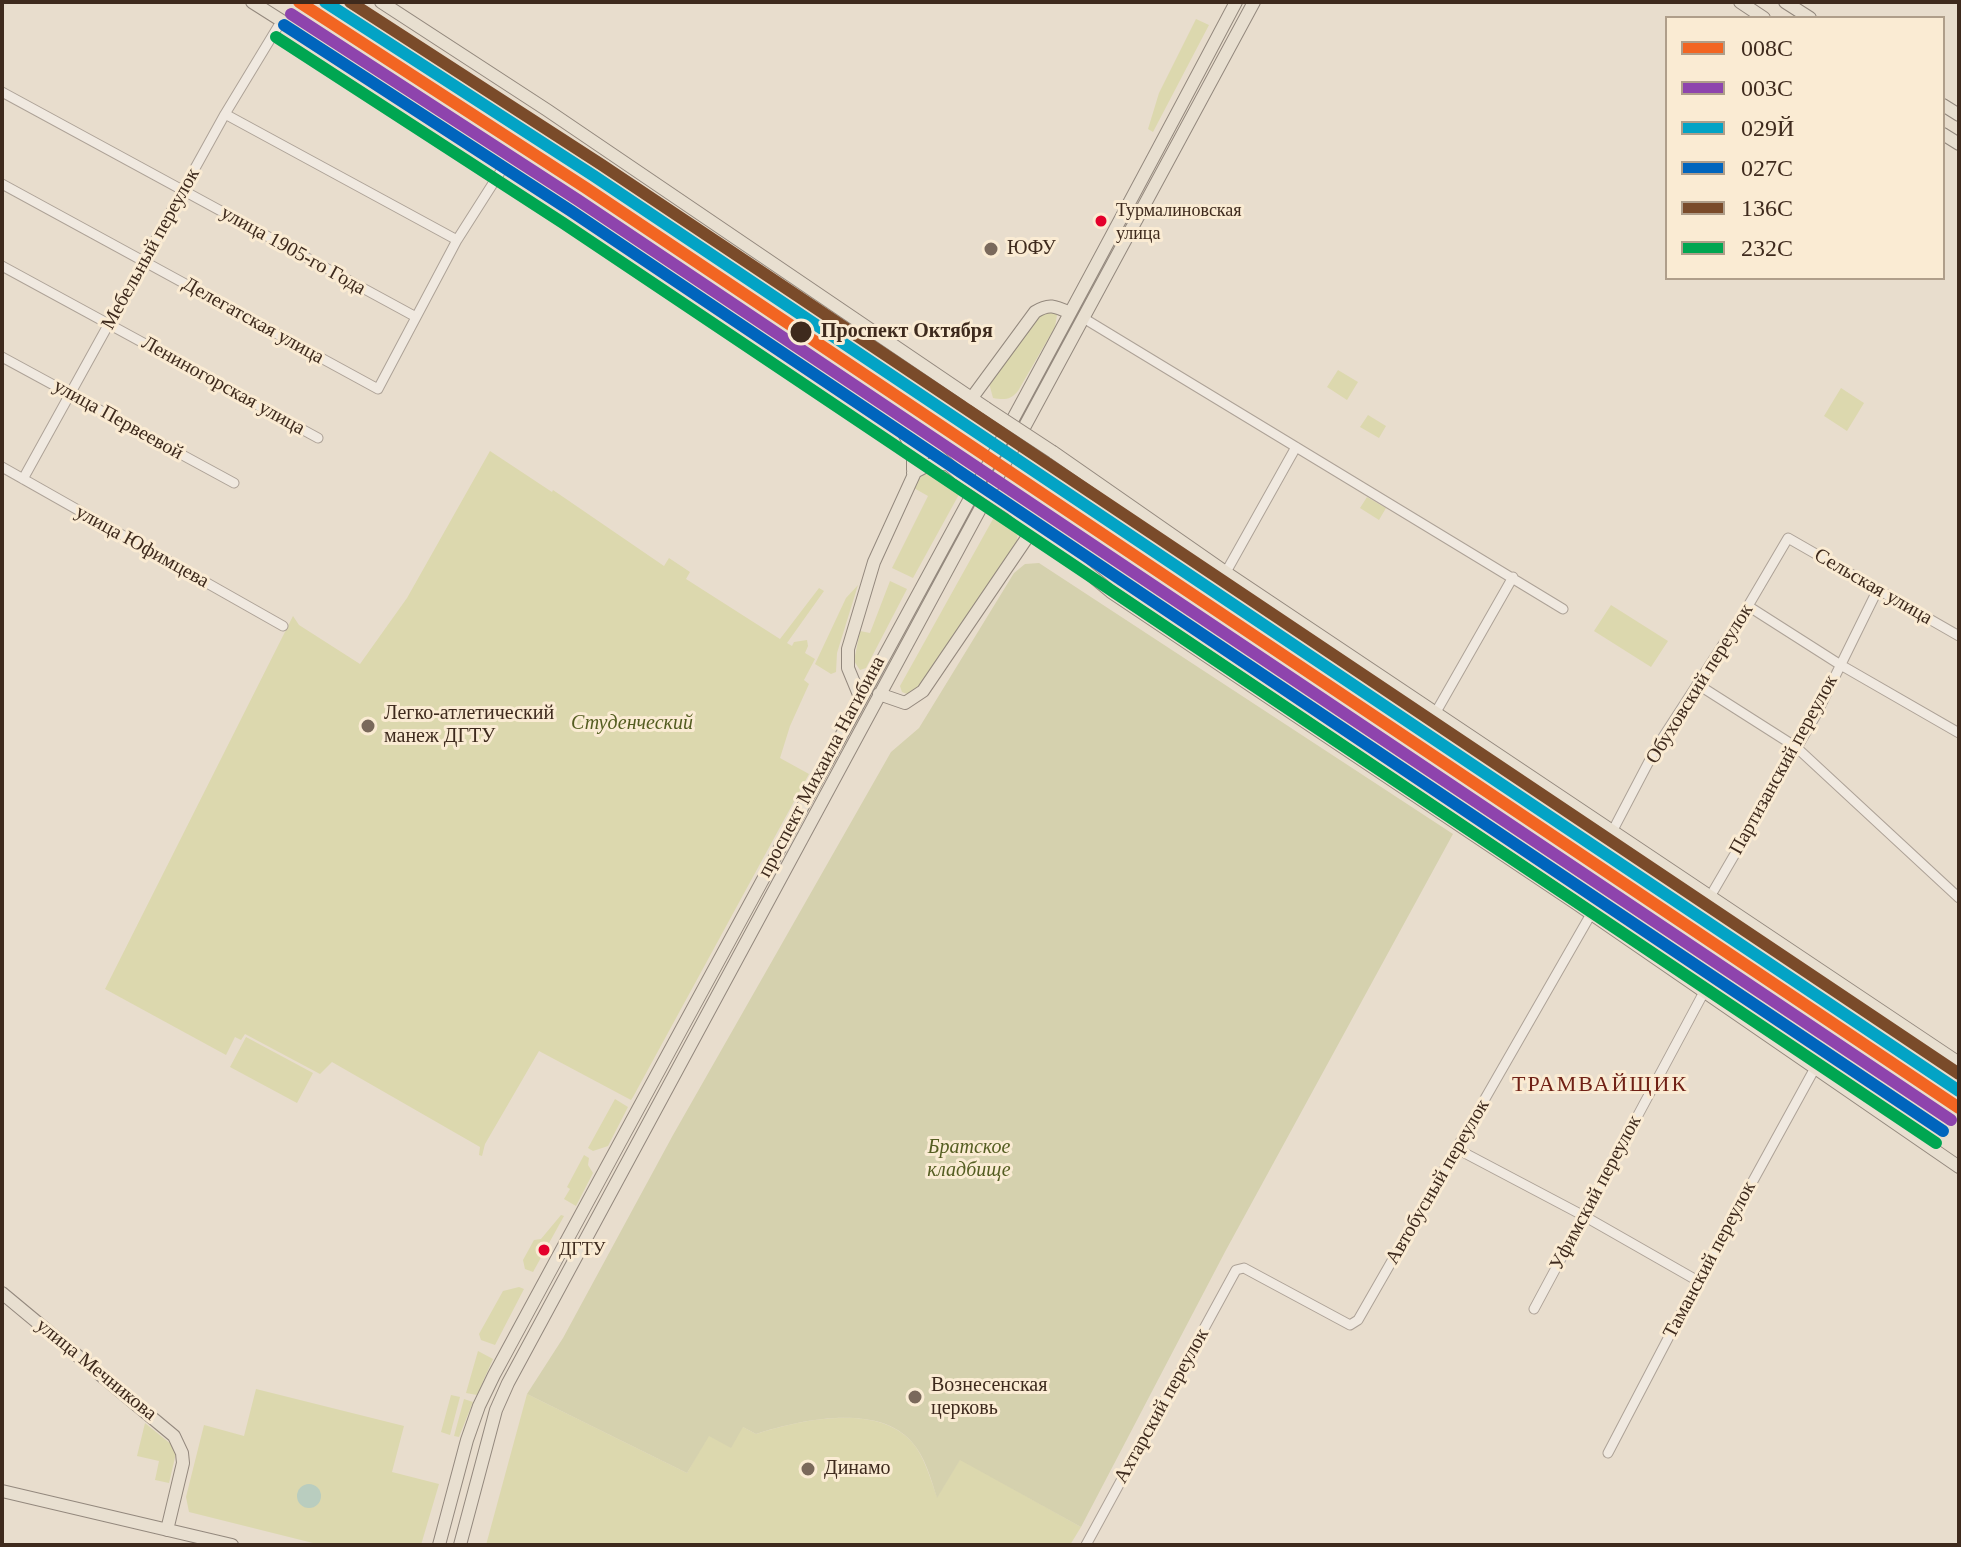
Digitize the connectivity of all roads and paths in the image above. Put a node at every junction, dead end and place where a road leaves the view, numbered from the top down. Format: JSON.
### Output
{"nodes":[{"id":1,"x":252,"y":2,"type":"edge"},
{"id":2,"x":381,"y":2,"type":"edge"},
{"id":3,"x":1236,"y":2,"type":"edge"},
{"id":4,"x":1254,"y":2,"type":"edge"},
{"id":5,"x":1785,"y":2,"type":"edge"},
{"id":6,"x":1742,"y":3,"type":"edge"},
{"id":7,"x":1761,"y":16,"type":"edge"},
{"id":8,"x":1807,"y":16,"type":"edge"},
{"id":9,"x":282,"y":20,"type":"junction"},
{"id":10,"x":2,"y":92,"type":"edge"},
{"id":11,"x":225,"y":114,"type":"junction"},
{"id":12,"x":506,"y":163,"type":"junction"},
{"id":13,"x":2,"y":184,"type":"edge"},
{"id":14,"x":183,"y":190,"type":"junction"},
{"id":15,"x":457,"y":240,"type":"junction"},
{"id":16,"x":143,"y":261,"type":"junction"},
{"id":17,"x":2,"y":266,"type":"edge"},
{"id":18,"x":1070,"y":313,"type":"junction"},
{"id":19,"x":416,"y":317,"type":"junction"},
{"id":20,"x":1085,"y":319,"type":"junction"},
{"id":21,"x":109,"y":324,"type":"junction"},
{"id":22,"x":2,"y":357,"type":"edge"},
{"id":23,"x":71,"y":394,"type":"junction"},
{"id":24,"x":971,"y":399,"type":"junction"},
{"id":25,"x":900,"y":425,"type":"junction"},
{"id":26,"x":318,"y":438,"type":"dead end"},
{"id":27,"x":927,"y":446,"type":"junction"},
{"id":28,"x":1296,"y":447,"type":"junction"},
{"id":29,"x":947,"y":464,"type":"junction"},
{"id":30,"x":2,"y":467,"type":"edge"},
{"id":31,"x":913,"y":473,"type":"junction"},
{"id":32,"x":23,"y":479,"type":"junction"},
{"id":33,"x":234,"y":483,"type":"dead end"},
{"id":34,"x":1035,"y":526,"type":"junction"},
{"id":35,"x":1788,"y":538,"type":"joint"},
{"id":36,"x":1226,"y":572,"type":"junction"},
{"id":37,"x":1513,"y":577,"type":"junction"},
{"id":38,"x":1877,"y":591,"type":"junction"},
{"id":39,"x":1748,"y":606,"type":"junction"},
{"id":40,"x":1563,"y":609,"type":"dead end"},
{"id":41,"x":283,"y":626,"type":"dead end"},
{"id":42,"x":1959,"y":636,"type":"edge"},
{"id":43,"x":1839,"y":664,"type":"junction"},
{"id":44,"x":852,"y":675,"type":"junction"},
{"id":45,"x":871,"y":677,"type":"junction"},
{"id":46,"x":1697,"y":684,"type":"junction"},
{"id":47,"x":879,"y":694,"type":"junction"},
{"id":48,"x":860,"y":697,"type":"junction"},
{"id":49,"x":1436,"y":712,"type":"junction"},
{"id":50,"x":1959,"y":733,"type":"edge"},
{"id":51,"x":1796,"y":747,"type":"junction"},
{"id":52,"x":1613,"y":830,"type":"junction"},
{"id":53,"x":1711,"y":895,"type":"junction"},
{"id":54,"x":1959,"y":898,"type":"edge"},
{"id":55,"x":1591,"y":914,"type":"junction"},
{"id":56,"x":1704,"y":992,"type":"junction"},
{"id":57,"x":1959,"y":1063,"type":"edge"},
{"id":58,"x":1815,"y":1068,"type":"junction"},
{"id":59,"x":1457,"y":1149,"type":"junction"},
{"id":60,"x":1959,"y":1167,"type":"edge"},
{"id":61,"x":1584,"y":1216,"type":"junction"},
{"id":62,"x":1239,"y":1267,"type":"joint"},
{"id":63,"x":1698,"y":1281,"type":"junction"},
{"id":64,"x":2,"y":1293,"type":"edge"},
{"id":65,"x":1534,"y":1309,"type":"dead end"},
{"id":66,"x":1608,"y":1453,"type":"dead end"},
{"id":67,"x":2,"y":1491,"type":"edge"},
{"id":68,"x":167,"y":1530,"type":"junction"},
{"id":69,"x":232,"y":1545,"type":"edge"},
{"id":70,"x":439,"y":1545,"type":"edge"},
{"id":71,"x":460,"y":1545,"type":"edge"},
{"id":72,"x":1086,"y":1545,"type":"edge"}],
"edges":[{"from":1,"to":9,"type":"main road"},
{"from":2,"to":24,"type":"main road"},
{"from":3,"to":18,"type":"main road","name":"проспект Михаила Нагибина"},
{"from":4,"to":20,"type":"main road","name":"проспект Михаила Нагибина"},
{"from":5,"to":8,"type":"main road"},
{"from":6,"to":7,"type":"main road"},
{"from":9,"to":11,"type":"street","name":"Мебельный переулок"},
{"from":9,"to":12,"type":"main road"},
{"from":10,"to":14,"type":"street","name":"улица 1905-го Года"},
{"from":11,"to":14,"type":"street","name":"Мебельный переулок"},
{"from":11,"to":15,"type":"street"},
{"from":12,"to":15,"type":"street"},
{"from":12,"to":25,"type":"main road"},
{"from":13,"to":16,"type":"street","name":"Делегатская улица"},
{"from":14,"to":16,"type":"street","name":"Мебельный переулок"},
{"from":14,"to":19,"type":"street","name":"улица 1905-го Года"},
{"from":15,"to":19,"type":"street"},
{"from":16,"to":19,"type":"street","name":"Делегатская улица"},
{"from":16,"to":21,"type":"street","name":"Мебельный переулок"},
{"from":17,"to":21,"type":"street","name":"Лениногорская улица"},
{"from":18,"to":24,"type":"main road"},
{"from":18,"to":45,"type":"main road","name":"проспект Михаила Нагибина"},
{"from":20,"to":28,"type":"street"},
{"from":20,"to":47,"type":"main road","name":"проспект Михаила Нагибина"},
{"from":21,"to":23,"type":"street","name":"Мебельный переулок"},
{"from":21,"to":26,"type":"street","name":"Лениногорская улица"},
{"from":22,"to":23,"type":"street","name":"улица Первеевой"},
{"from":23,"to":32,"type":"street","name":"Мебельный переулок"},
{"from":23,"to":33,"type":"street","name":"улица Первеевой"},
{"from":24,"to":36,"type":"main road","bridge":true},
{"from":25,"to":27,"type":"main road"},
{"from":25,"to":31,"type":"main road"},
{"from":27,"to":29,"type":"main road"},
{"from":27,"to":31,"type":"main road"},
{"from":28,"to":36,"type":"street"},
{"from":28,"to":37,"type":"street"},
{"from":29,"to":31,"type":"main road"},
{"from":29,"to":34,"type":"main road","bridge":true},
{"from":30,"to":32,"type":"street","name":"улица Юфимцева"},
{"from":31,"to":44,"type":"main road"},
{"from":32,"to":41,"type":"street","name":"улица Юфимцева"},
{"from":34,"to":47,"type":"main road"},
{"from":34,"to":55,"type":"main road"},
{"from":35,"to":38,"type":"street","name":"Сельская улица"},
{"from":35,"to":39,"type":"street","name":"Обуховский переулок"},
{"from":36,"to":49,"type":"main road"},
{"from":37,"to":40,"type":"street"},
{"from":37,"to":49,"type":"street"},
{"from":38,"to":42,"type":"street","name":"Сельская улица"},
{"from":38,"to":43,"type":"street","name":"Партизанский переулок"},
{"from":39,"to":43,"type":"street"},
{"from":39,"to":46,"type":"street","name":"Обуховский переулок"},
{"from":43,"to":50,"type":"street"},
{"from":43,"to":51,"type":"street","name":"Партизанский переулок"},
{"from":44,"to":45,"type":"main road"},
{"from":44,"to":48,"type":"main road"},
{"from":45,"to":48,"type":"main road","name":"проспект Михаила Нагибина"},
{"from":46,"to":51,"type":"street"},
{"from":46,"to":52,"type":"street","name":"Обуховский переулок"},
{"from":47,"to":71,"type":"main road","name":"проспект Михаила Нагибина"},
{"from":48,"to":70,"type":"main road","name":"проспект Михаила Нагибина"},
{"from":49,"to":52,"type":"main road"},
{"from":51,"to":53,"type":"street","name":"Партизанский переулок"},
{"from":51,"to":54,"type":"street"},
{"from":52,"to":53,"type":"main road"},
{"from":53,"to":57,"type":"main road"},
{"from":55,"to":56,"type":"main road"},
{"from":55,"to":59,"type":"street","name":"Автобусный переулок"},
{"from":56,"to":58,"type":"main road"},
{"from":56,"to":61,"type":"street","name":"Уфимский переулок"},
{"from":58,"to":60,"type":"main road"},
{"from":58,"to":63,"type":"street","name":"Таманский переулок"},
{"from":59,"to":61,"type":"street"},
{"from":59,"to":62,"type":"street","name":"Автобусный переулок"},
{"from":61,"to":63,"type":"street"},
{"from":61,"to":65,"type":"street","name":"Уфимский переулок"},
{"from":62,"to":72,"type":"street","name":"Ахтарский переулок"},
{"from":63,"to":66,"type":"street","name":"Таманский переулок"},
{"from":64,"to":68,"type":"main road","name":"улица Мечникова"},
{"from":67,"to":68,"type":"main road"},
{"from":68,"to":69,"type":"main road"}]}
